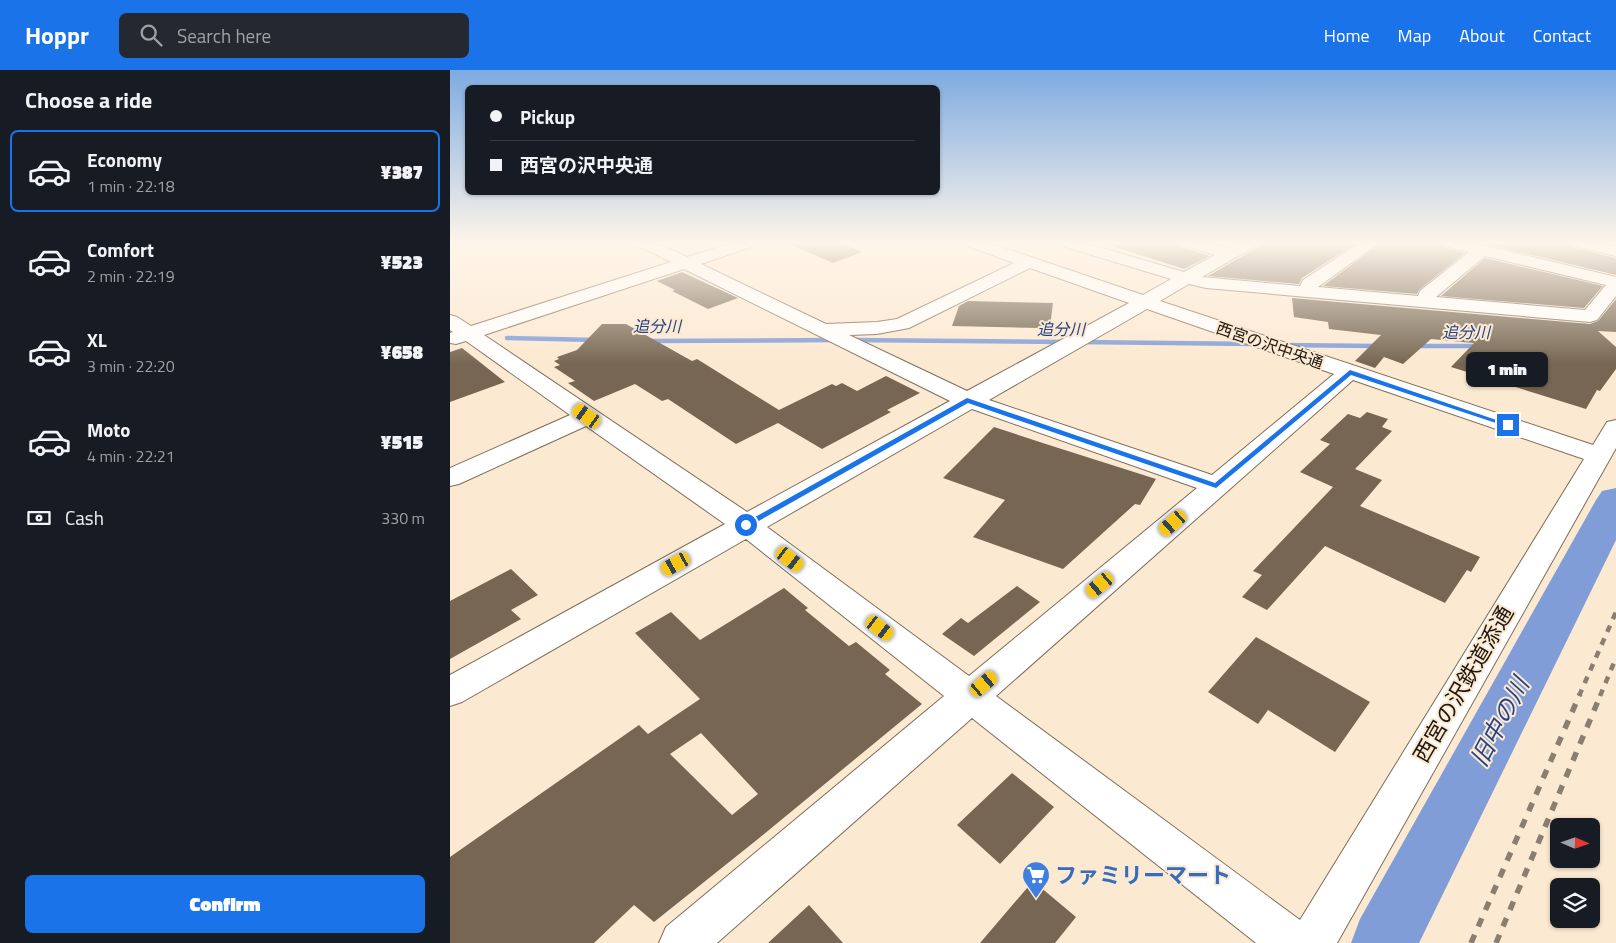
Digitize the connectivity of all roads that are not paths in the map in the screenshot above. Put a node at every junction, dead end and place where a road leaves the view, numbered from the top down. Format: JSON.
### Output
{"nodes":[{"id":1,"x":619,"y":283,"type":"edge"},
{"id":2,"x":725,"y":283,"type":"edge"},
{"id":3,"x":987,"y":283,"type":"edge"},
{"id":4,"x":1090,"y":283,"type":"edge"},
{"id":5,"x":1176,"y":283,"type":"edge"},
{"id":6,"x":1214,"y":283,"type":"edge"},
{"id":7,"x":1311,"y":283,"type":"edge"},
{"id":8,"x":1442,"y":283,"type":"edge"},
{"id":9,"x":1616,"y":283,"type":"edge"},
{"id":10,"x":1308,"y":292,"type":"junction"},
{"id":11,"x":1556,"y":296,"type":"dead end"},
{"id":12,"x":1143,"y":301,"type":"junction"},
{"id":13,"x":1426,"y":302,"type":"junction"},
{"id":14,"x":1598,"y":307,"type":"junction"},
{"id":15,"x":824,"y":331,"type":"junction"},
{"id":16,"x":456,"y":332,"type":"edge"},
{"id":17,"x":1350,"y":372,"type":"junction"},
{"id":18,"x":967,"y":400,"type":"junction"},
{"id":19,"x":587,"y":416,"type":"junction"},
{"id":20,"x":1607,"y":441,"type":"edge"},
{"id":21,"x":450,"y":478,"type":"edge"},
{"id":22,"x":1216,"y":486,"type":"junction"},
{"id":23,"x":746,"y":525,"type":"junction"},
{"id":24,"x":450,"y":692,"type":"edge"},
{"id":25,"x":969,"y":696,"type":"junction"},
{"id":26,"x":682,"y":943,"type":"edge"},
{"id":27,"x":1293,"y":943,"type":"edge"},
{"id":28,"x":1312,"y":943,"type":"edge"}],
"edges":[{"from":1,"to":16,"type":"street"},
{"from":2,"to":15,"type":"street"},
{"from":3,"to":15,"type":"street"},
{"from":4,"to":12,"type":"street","name":"西宮の沢中央通"},
{"from":5,"to":12,"type":"street"},
{"from":6,"to":10,"type":"street"},
{"from":7,"to":10,"type":"street"},
{"from":8,"to":13,"type":"street"},
{"from":9,"to":14,"type":"street"},
{"from":10,"to":13,"type":"street"},
{"from":11,"to":14,"type":"street"},
{"from":12,"to":17,"type":"street","name":"西宮の沢中央通"},
{"from":12,"to":18,"type":"street"},
{"from":13,"to":14,"type":"street"},
{"from":15,"to":18,"type":"street"},
{"from":16,"to":19,"type":"street"},
{"from":17,"to":20,"type":"street","name":"西宮の沢中央通"},
{"from":17,"to":22,"type":"street"},
{"from":18,"to":22,"type":"street"},
{"from":18,"to":23,"type":"street"},
{"from":19,"to":21,"type":"street"},
{"from":19,"to":23,"type":"street"},
{"from":20,"to":28,"type":"street","name":"西宮の沢鉄道添通"},
{"from":22,"to":25,"type":"street"},
{"from":23,"to":24,"type":"street"},
{"from":23,"to":25,"type":"street"},
{"from":25,"to":26,"type":"street"},
{"from":25,"to":27,"type":"street"}]}
